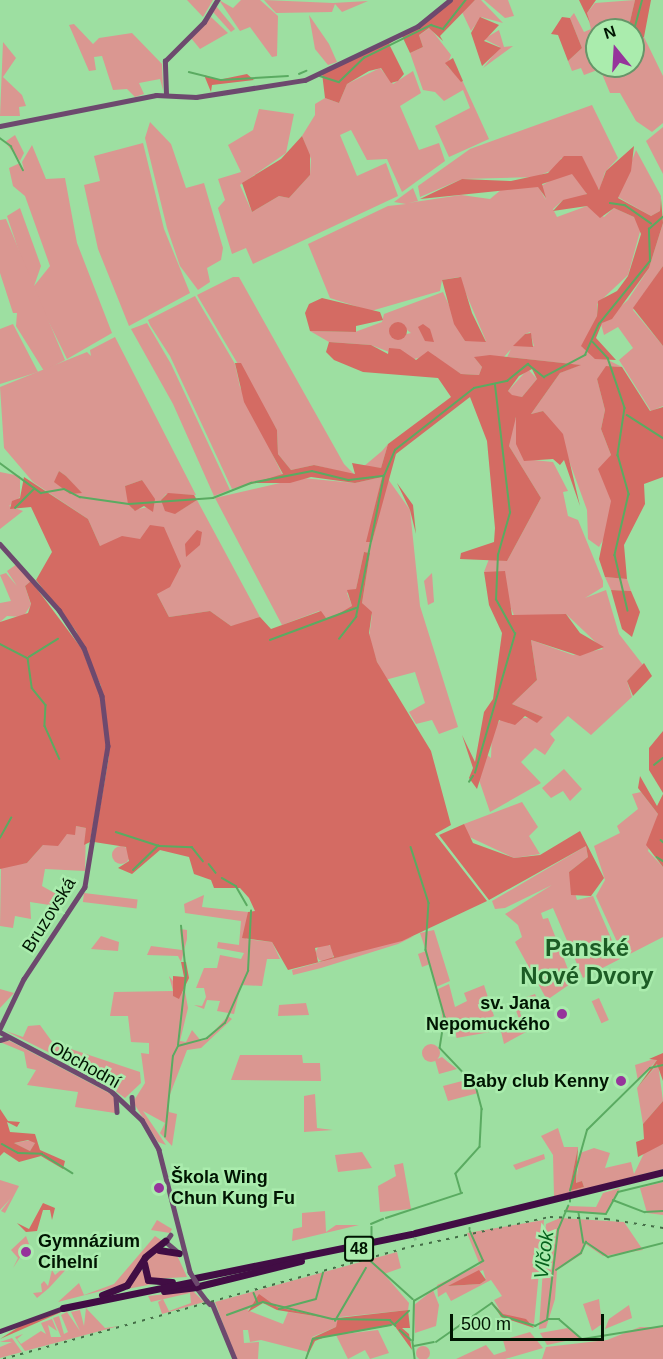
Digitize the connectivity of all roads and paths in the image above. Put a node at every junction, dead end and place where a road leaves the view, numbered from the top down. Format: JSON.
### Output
{"nodes":[{"id":1,"x":217,"y":0,"type":"edge"},
{"id":2,"x":450,"y":0,"type":"edge"},
{"id":3,"x":166,"y":94,"type":"junction"},
{"id":4,"x":0,"y":126,"type":"edge"},
{"id":5,"x":0,"y":544,"type":"edge"},
{"id":6,"x":2,"y":1032,"type":"edge"},
{"id":7,"x":0,"y":1040,"type":"edge"},
{"id":8,"x":116,"y":1097,"type":"junction"},
{"id":9,"x":122,"y":1099,"type":"junction"},
{"id":10,"x":123,"y":1109,"type":"dead end"},
{"id":11,"x":131,"y":1109,"type":"junction"},
{"id":12,"x":117,"y":1112,"type":"dead end"},
{"id":13,"x":663,"y":1173,"type":"edge"},
{"id":14,"x":175,"y":1226,"type":"junction"},
{"id":15,"x":171,"y":1241,"type":"junction"},
{"id":16,"x":159,"y":1250,"type":"junction"},
{"id":17,"x":179,"y":1251,"type":"junction"},
{"id":18,"x":304,"y":1258,"type":"junction"},
{"id":19,"x":194,"y":1280,"type":"junction"},
{"id":20,"x":177,"y":1281,"type":"junction"},
{"id":21,"x":102,"y":1295,"type":"junction"},
{"id":22,"x":63,"y":1306,"type":"junction"},
{"id":23,"x":0,"y":1329,"type":"edge"},
{"id":24,"x":234,"y":1359,"type":"edge"}],
"edges":[{"from":1,"to":3,"type":"main road"},
{"from":2,"to":3,"type":"main road"},
{"from":3,"to":4,"type":"main road"},
{"from":5,"to":6,"type":"main road","name":"Bruzovská"},
{"from":6,"to":7,"type":"main road"},
{"from":6,"to":8,"type":"main road","name":"Obchodní"},
{"from":6,"to":9,"type":"main road","name":"Obchodní"},
{"from":8,"to":11,"type":"main road","name":"Obchodní"},
{"from":8,"to":12,"type":"main road"},
{"from":9,"to":11,"type":"main road","name":"Obchodní"},
{"from":9,"to":11,"type":"main road"},
{"from":10,"to":11,"type":"main road"},
{"from":11,"to":14,"type":"main road","name":"Obchodní"},
{"from":11,"to":15,"type":"main road","name":"Obchodní"},
{"from":13,"to":18,"type":"highway","number":"48"},
{"from":14,"to":15,"type":"main road"},
{"from":14,"to":17,"type":"main road"},
{"from":15,"to":16,"type":"highway","number":"48"},
{"from":15,"to":17,"type":"main road"},
{"from":15,"to":21,"type":"highway","number":"48"},
{"from":16,"to":17,"type":"highway"},
{"from":16,"to":20,"type":"highway","number":"48"},
{"from":17,"to":19,"type":"main road"},
{"from":18,"to":19,"type":"highway","number":"48"},
{"from":18,"to":19,"type":"highway","number":"48"},
{"from":19,"to":20,"type":"highway","number":"48"},
{"from":19,"to":22,"type":"highway","number":"48"},
{"from":19,"to":24,"type":"main road"},
{"from":20,"to":21,"type":"highway","number":"48"},
{"from":21,"to":22,"type":"highway","number":"48"},
{"from":22,"to":23,"type":"main road","number":"48"}]}
